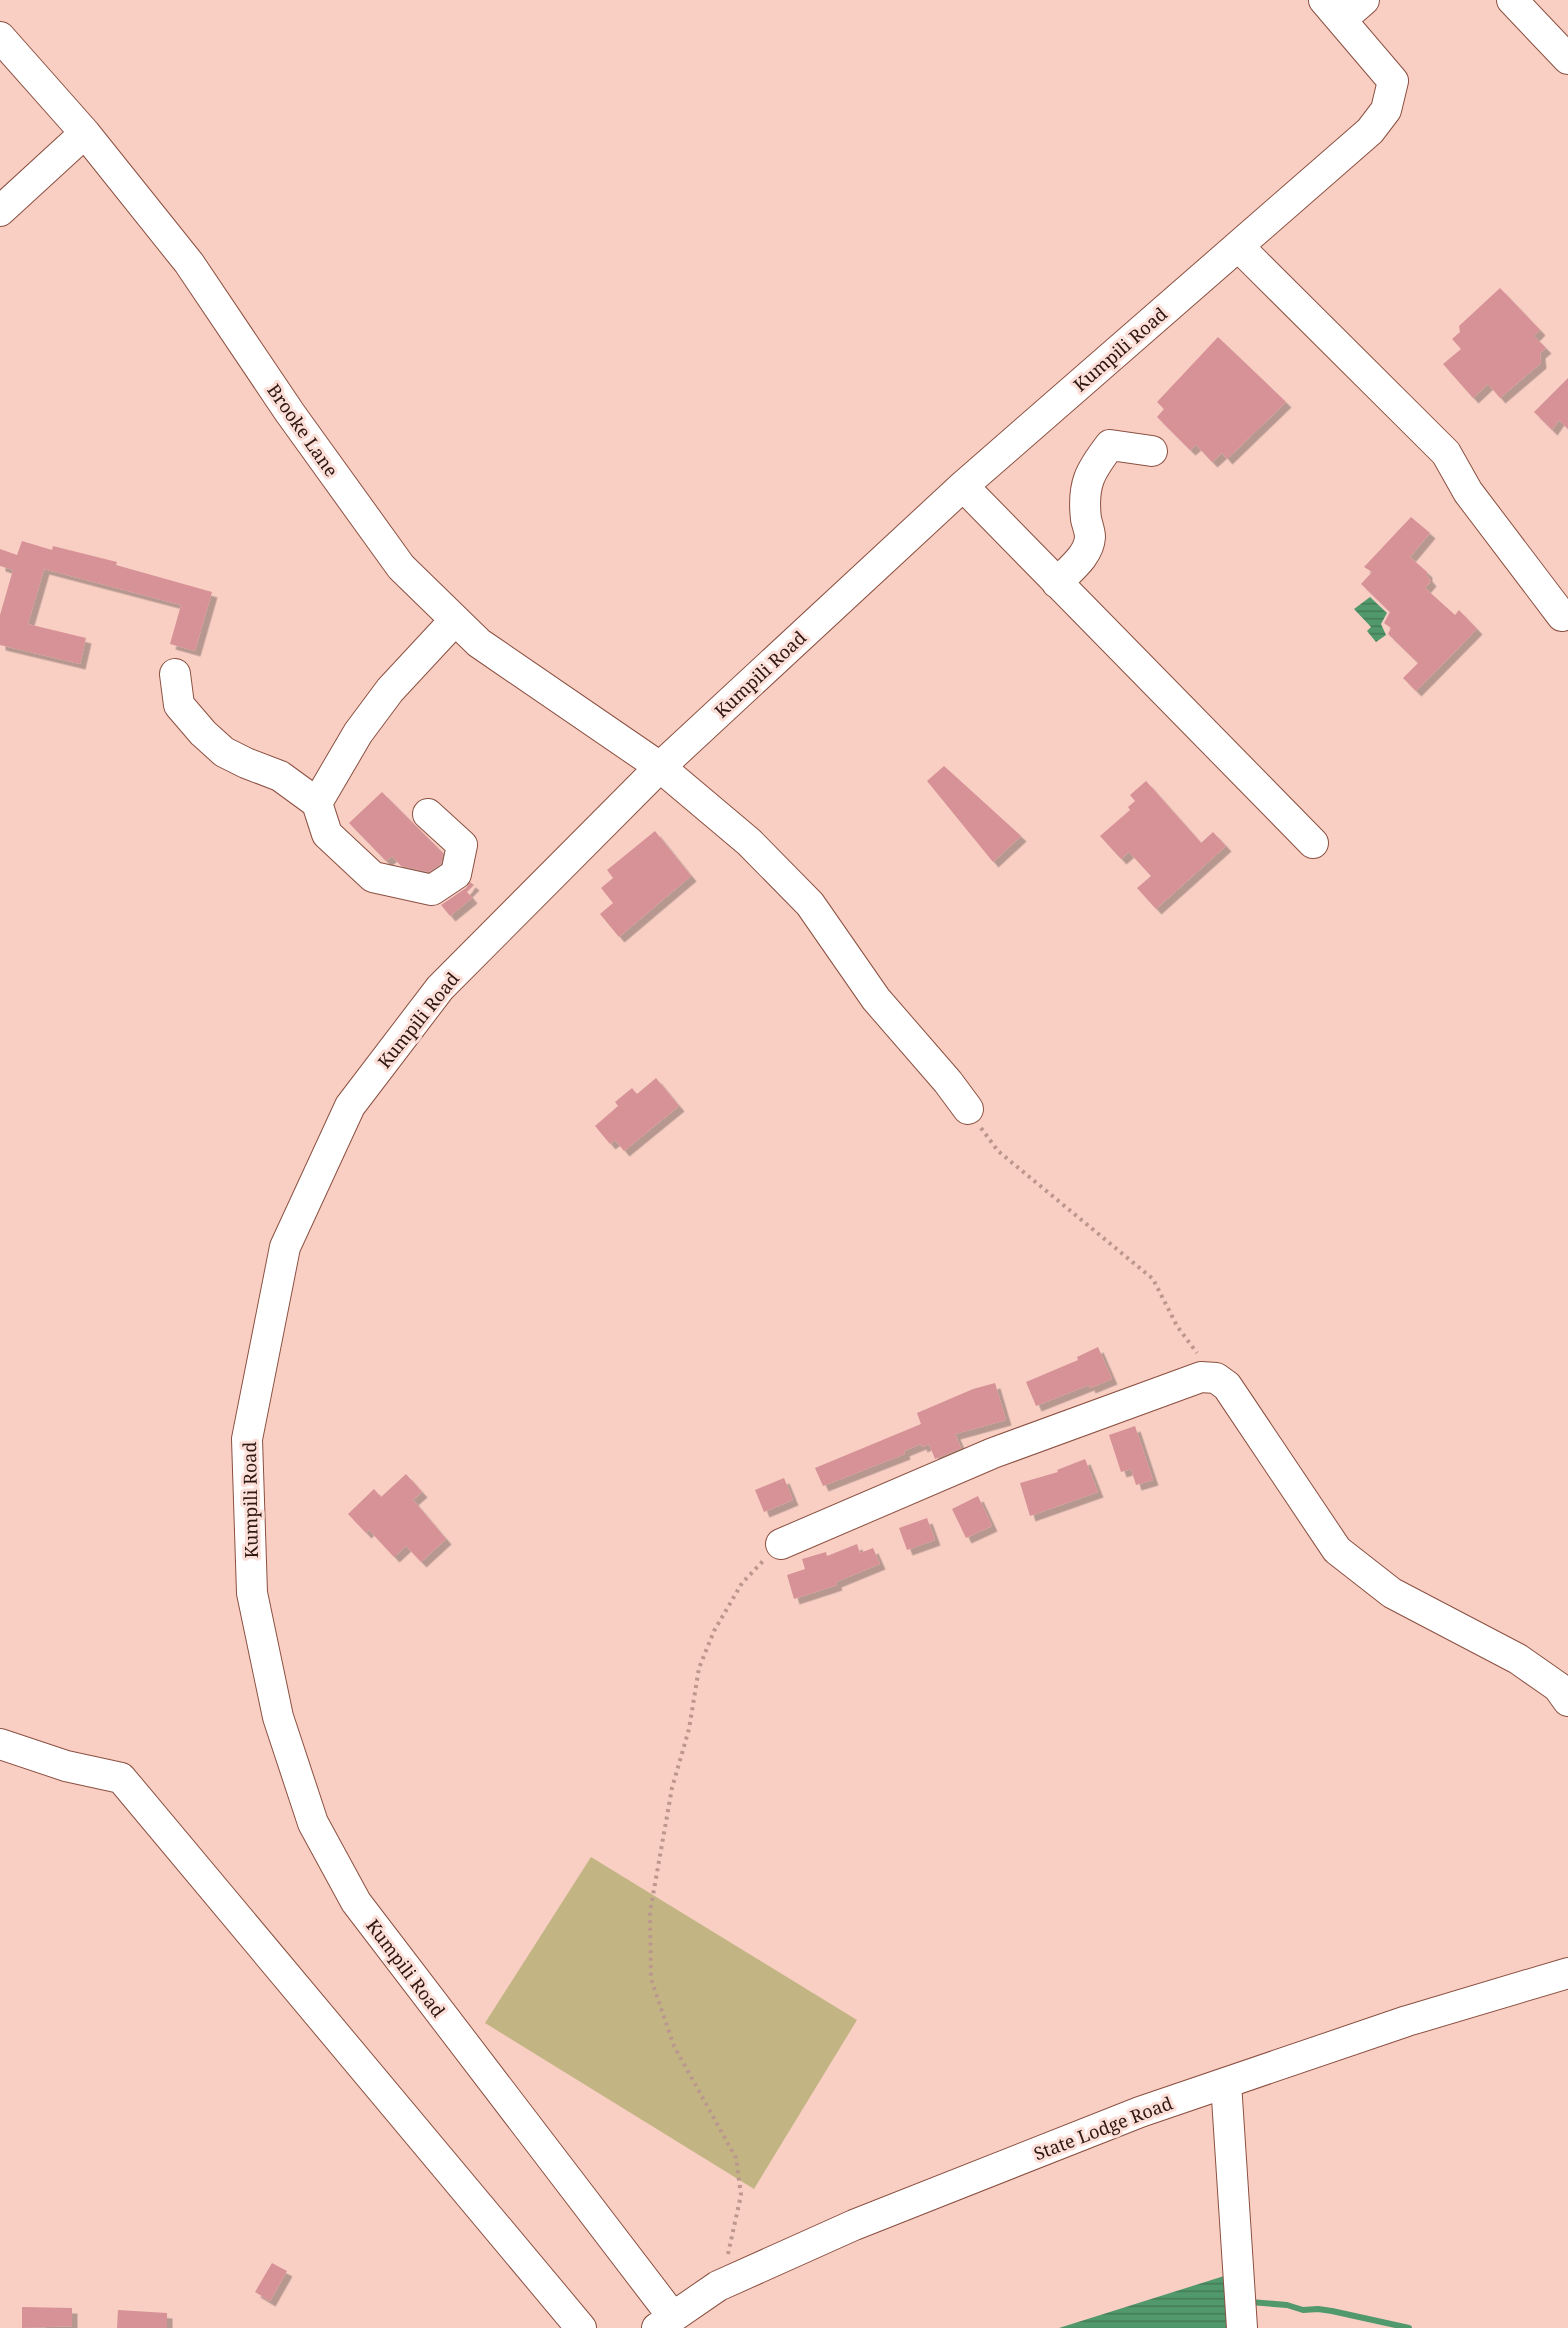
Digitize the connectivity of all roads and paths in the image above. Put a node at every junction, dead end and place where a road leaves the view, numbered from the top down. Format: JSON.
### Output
{"nodes":[{"id":1,"x":1364,"y":0,"type":"edge"},
{"id":2,"x":1512,"y":0,"type":"edge"},
{"id":3,"x":1332,"y":10,"type":"edge"},
{"id":4,"x":0,"y":37,"type":"edge"},
{"id":5,"x":1568,"y":58,"type":"edge"},
{"id":6,"x":85,"y":133,"type":"junction"},
{"id":7,"x":0,"y":212,"type":"edge"},
{"id":8,"x":1238,"y":246,"type":"junction"},
{"id":9,"x":1152,"y":451,"type":"dead end"},
{"id":10,"x":963,"y":486,"type":"junction"},
{"id":11,"x":1057,"y":583,"type":"junction"},
{"id":12,"x":1562,"y":616,"type":"dead end"},
{"id":13,"x":455,"y":620,"type":"junction"},
{"id":14,"x":175,"y":674,"type":"dead end"},
{"id":15,"x":660,"y":767,"type":"junction"},
{"id":16,"x":317,"y":803,"type":"junction"},
{"id":17,"x":428,"y":814,"type":"dead end"},
{"id":18,"x":1313,"y":843,"type":"dead end"},
{"id":19,"x":968,"y":1109,"type":"joint"},
{"id":20,"x":1215,"y":1378,"type":"junction"},
{"id":21,"x":781,"y":1544,"type":"joint"},
{"id":22,"x":1568,"y":1701,"type":"edge"},
{"id":23,"x":0,"y":1744,"type":"edge"},
{"id":24,"x":1568,"y":1972,"type":"edge"},
{"id":25,"x":1226,"y":2083,"type":"junction"},
{"id":26,"x":718,"y":2286,"type":"junction"},
{"id":27,"x":665,"y":2323,"type":"edge"},
{"id":28,"x":581,"y":2328,"type":"edge"},
{"id":29,"x":1242,"y":2328,"type":"edge"}],
"edges":[{"from":1,"to":3,"type":"street"},
{"from":2,"to":5,"type":"street"},
{"from":3,"to":8,"type":"street","name":"Kumpili Road"},
{"from":4,"to":6,"type":"street","name":"Brooke Lane"},
{"from":6,"to":7,"type":"street"},
{"from":6,"to":13,"type":"street","name":"Brooke Lane"},
{"from":8,"to":10,"type":"street","name":"Kumpili Road"},
{"from":8,"to":12,"type":"street"},
{"from":9,"to":11,"type":"street"},
{"from":10,"to":11,"type":"street"},
{"from":10,"to":15,"type":"street","name":"Kumpili Road"},
{"from":11,"to":18,"type":"street"},
{"from":13,"to":15,"type":"street","name":"Brooke Lane"},
{"from":13,"to":16,"type":"street"},
{"from":14,"to":16,"type":"street"},
{"from":15,"to":19,"type":"street","name":"Brooke Lane"},
{"from":15,"to":27,"type":"street","name":"Kumpili Road"},
{"from":16,"to":17,"type":"street"},
{"from":19,"to":20,"type":"path"},
{"from":20,"to":21,"type":"street"},
{"from":20,"to":22,"type":"street"},
{"from":21,"to":26,"type":"path"},
{"from":23,"to":28,"type":"street"},
{"from":24,"to":25,"type":"street","name":"State Lodge Road"},
{"from":25,"to":26,"type":"street","name":"State Lodge Road"},
{"from":25,"to":29,"type":"street"},
{"from":26,"to":27,"type":"street","name":"State Lodge Road"}]}
